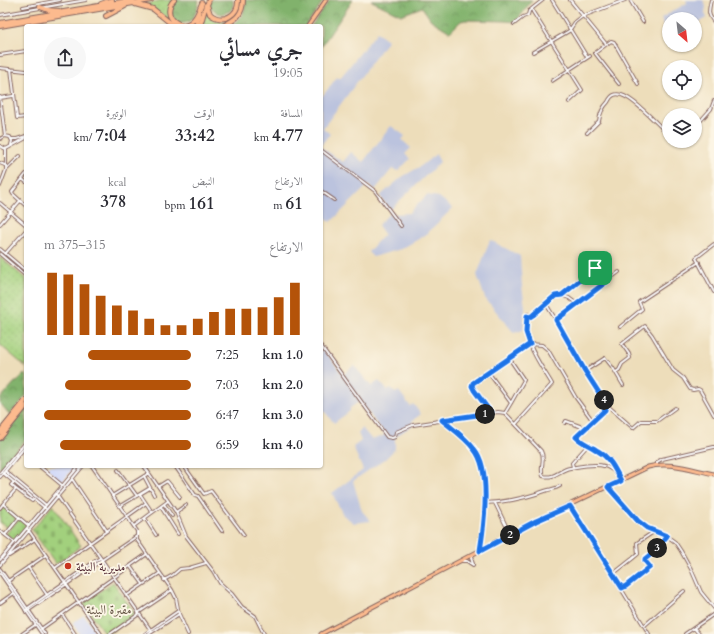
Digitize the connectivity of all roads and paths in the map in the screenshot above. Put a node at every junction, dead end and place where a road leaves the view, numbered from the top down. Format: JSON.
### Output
{"nodes":[{"id":1,"x":41,"y":0,"type":"edge"},
{"id":2,"x":60,"y":0,"type":"edge"},
{"id":3,"x":86,"y":0,"type":"edge"},
{"id":4,"x":112,"y":0,"type":"edge"},
{"id":5,"x":151,"y":0,"type":"edge"},
{"id":6,"x":174,"y":0,"type":"edge"},
{"id":7,"x":208,"y":0,"type":"edge"},
{"id":8,"x":238,"y":0,"type":"edge"},
{"id":9,"x":243,"y":0,"type":"edge"},
{"id":10,"x":326,"y":0,"type":"edge"},
{"id":11,"x":543,"y":0,"type":"edge"},
{"id":12,"x":552,"y":0,"type":"edge"},
{"id":13,"x":570,"y":0,"type":"edge"},
{"id":14,"x":625,"y":0,"type":"edge"},
{"id":15,"x":630,"y":0,"type":"edge"},
{"id":16,"x":711,"y":0,"type":"edge"},
{"id":17,"x":133,"y":2,"type":"edge"},
{"id":18,"x":203,"y":2,"type":"edge"},
{"id":19,"x":42,"y":5,"type":"junction"},
{"id":20,"x":23,"y":7,"type":"dead end"},
{"id":21,"x":92,"y":7,"type":"junction"},
{"id":22,"x":532,"y":8,"type":"junction"},
{"id":23,"x":64,"y":12,"type":"junction"},
{"id":24,"x":0,"y":15,"type":"edge"},
{"id":25,"x":106,"y":16,"type":"dead end"},
{"id":26,"x":583,"y":16,"type":"junction"},
{"id":27,"x":643,"y":22,"type":"dead end"},
{"id":28,"x":714,"y":22,"type":"edge"},
{"id":29,"x":0,"y":23,"type":"edge"},
{"id":30,"x":172,"y":24,"type":"edge"},
{"id":31,"x":180,"y":24,"type":"edge"},
{"id":32,"x":186,"y":24,"type":"edge"},
{"id":33,"x":197,"y":24,"type":"edge"},
{"id":34,"x":201,"y":24,"type":"edge"},
{"id":35,"x":228,"y":24,"type":"edge"},
{"id":36,"x":309,"y":24,"type":"edge"},
{"id":37,"x":514,"y":24,"type":"dead end"},
{"id":38,"x":0,"y":26,"type":"edge"},
{"id":39,"x":570,"y":29,"type":"junction"},
{"id":40,"x":551,"y":41,"type":"junction"},
{"id":41,"x":606,"y":44,"type":"junction"},
{"id":42,"x":24,"y":51,"type":"edge"},
{"id":43,"x":533,"y":52,"type":"dead end"},
{"id":44,"x":0,"y":55,"type":"edge"},
{"id":45,"x":0,"y":68,"type":"edge"},
{"id":46,"x":11,"y":69,"type":"junction"},
{"id":47,"x":569,"y":69,"type":"junction"},
{"id":48,"x":24,"y":71,"type":"edge"},
{"id":49,"x":552,"y":81,"type":"dead end"},
{"id":50,"x":619,"y":84,"type":"dead end"},
{"id":51,"x":638,"y":84,"type":"dead end"},
{"id":52,"x":13,"y":96,"type":"junction"},
{"id":53,"x":0,"y":98,"type":"edge"},
{"id":54,"x":714,"y":101,"type":"edge"},
{"id":55,"x":0,"y":102,"type":"edge"},
{"id":56,"x":569,"y":102,"type":"dead end"},
{"id":57,"x":1,"y":117,"type":"edge"},
{"id":58,"x":24,"y":117,"type":"edge"},
{"id":59,"x":702,"y":119,"type":"edge"},
{"id":60,"x":662,"y":128,"type":"edge"},
{"id":61,"x":587,"y":133,"type":"dead end"},
{"id":62,"x":5,"y":136,"type":"junction"},
{"id":63,"x":24,"y":137,"type":"edge"},
{"id":64,"x":0,"y":138,"type":"edge"},
{"id":65,"x":24,"y":138,"type":"edge"},
{"id":66,"x":11,"y":139,"type":"junction"},
{"id":67,"x":0,"y":146,"type":"edge"},
{"id":68,"x":11,"y":146,"type":"junction"},
{"id":69,"x":6,"y":149,"type":"junction"},
{"id":70,"x":323,"y":151,"type":"edge"},
{"id":71,"x":20,"y":156,"type":"dead end"},
{"id":72,"x":0,"y":163,"type":"edge"},
{"id":73,"x":7,"y":166,"type":"junction"},
{"id":74,"x":6,"y":170,"type":"junction"},
{"id":75,"x":22,"y":178,"type":"edge"},
{"id":76,"x":0,"y":185,"type":"edge"},
{"id":77,"x":323,"y":192,"type":"edge"},
{"id":78,"x":334,"y":200,"type":"dead end"},
{"id":79,"x":20,"y":201,"type":"junction"},
{"id":80,"x":0,"y":203,"type":"edge"},
{"id":81,"x":24,"y":203,"type":"edge"},
{"id":82,"x":10,"y":212,"type":"junction"},
{"id":83,"x":24,"y":223,"type":"edge"},
{"id":84,"x":0,"y":224,"type":"edge"},
{"id":85,"x":401,"y":226,"type":"dead end"},
{"id":86,"x":24,"y":232,"type":"edge"},
{"id":87,"x":714,"y":244,"type":"edge"},
{"id":88,"x":0,"y":249,"type":"edge"},
{"id":89,"x":0,"y":254,"type":"edge"},
{"id":90,"x":6,"y":254,"type":"junction"},
{"id":91,"x":606,"y":259,"type":"dead end"},
{"id":92,"x":699,"y":262,"type":"junction"},
{"id":93,"x":595,"y":268,"type":"junction"},
{"id":94,"x":24,"y":269,"type":"edge"},
{"id":95,"x":619,"y":272,"type":"dead end"},
{"id":96,"x":24,"y":274,"type":"edge"},
{"id":97,"x":606,"y":282,"type":"junction"},
{"id":98,"x":714,"y":292,"type":"edge"},
{"id":99,"x":562,"y":295,"type":"junction"},
{"id":100,"x":546,"y":304,"type":"junction"},
{"id":101,"x":577,"y":304,"type":"junction"},
{"id":102,"x":556,"y":320,"type":"junction"},
{"id":103,"x":620,"y":327,"type":"dead end"},
{"id":104,"x":530,"y":344,"type":"junction"},
{"id":105,"x":323,"y":349,"type":"edge"},
{"id":106,"x":509,"y":358,"type":"junction"},
{"id":107,"x":585,"y":371,"type":"junction"},
{"id":108,"x":488,"y":372,"type":"junction"},
{"id":109,"x":616,"y":372,"type":"junction"},
{"id":110,"x":624,"y":385,"type":"dead end"},
{"id":111,"x":24,"y":402,"type":"edge"},
{"id":112,"x":511,"y":403,"type":"junction"},
{"id":113,"x":606,"y":406,"type":"junction"},
{"id":114,"x":24,"y":408,"type":"edge"},
{"id":115,"x":675,"y":408,"type":"dead end"},
{"id":116,"x":491,"y":413,"type":"junction"},
{"id":117,"x":505,"y":413,"type":"junction"},
{"id":118,"x":714,"y":415,"type":"edge"},
{"id":119,"x":442,"y":420,"type":"junction"},
{"id":120,"x":593,"y":421,"type":"junction"},
{"id":121,"x":565,"y":423,"type":"dead end"},
{"id":122,"x":516,"y":424,"type":"junction"},
{"id":123,"x":585,"y":428,"type":"junction"},
{"id":124,"x":0,"y":432,"type":"edge"},
{"id":125,"x":0,"y":438,"type":"edge"},
{"id":126,"x":24,"y":445,"type":"edge"},
{"id":127,"x":588,"y":445,"type":"junction"},
{"id":128,"x":714,"y":447,"type":"edge"},
{"id":129,"x":24,"y":448,"type":"edge"},
{"id":130,"x":656,"y":465,"type":"junction"},
{"id":131,"x":573,"y":467,"type":"junction"},
{"id":132,"x":41,"y":468,"type":"edge"},
{"id":133,"x":77,"y":468,"type":"edge"},
{"id":134,"x":78,"y":468,"type":"edge"},
{"id":135,"x":93,"y":468,"type":"edge"},
{"id":136,"x":145,"y":468,"type":"edge"},
{"id":137,"x":176,"y":468,"type":"edge"},
{"id":138,"x":185,"y":468,"type":"edge"},
{"id":139,"x":118,"y":470,"type":"dead end"},
{"id":140,"x":616,"y":471,"type":"junction"},
{"id":141,"x":3,"y":472,"type":"edge"},
{"id":142,"x":149,"y":473,"type":"junction"},
{"id":143,"x":714,"y":474,"type":"edge"},
{"id":144,"x":144,"y":476,"type":"junction"},
{"id":145,"x":0,"y":477,"type":"edge"},
{"id":146,"x":72,"y":479,"type":"junction"},
{"id":147,"x":621,"y":481,"type":"junction"},
{"id":148,"x":14,"y":482,"type":"junction"},
{"id":149,"x":129,"y":485,"type":"junction"},
{"id":150,"x":21,"y":486,"type":"junction"},
{"id":151,"x":63,"y":486,"type":"junction"},
{"id":152,"x":159,"y":486,"type":"junction"},
{"id":153,"x":560,"y":486,"type":"dead end"},
{"id":154,"x":608,"y":487,"type":"junction"},
{"id":155,"x":150,"y":488,"type":"junction"},
{"id":156,"x":16,"y":489,"type":"junction"},
{"id":157,"x":140,"y":494,"type":"junction"},
{"id":158,"x":204,"y":494,"type":"junction"},
{"id":159,"x":57,"y":495,"type":"junction"},
{"id":160,"x":154,"y":495,"type":"dead end"},
{"id":161,"x":112,"y":496,"type":"junction"},
{"id":162,"x":137,"y":496,"type":"junction"},
{"id":163,"x":198,"y":496,"type":"junction"},
{"id":164,"x":180,"y":497,"type":"dead end"},
{"id":165,"x":34,"y":499,"type":"junction"},
{"id":166,"x":168,"y":501,"type":"junction"},
{"id":167,"x":495,"y":502,"type":"junction"},
{"id":168,"x":146,"y":503,"type":"junction"},
{"id":169,"x":485,"y":503,"type":"junction"},
{"id":170,"x":3,"y":504,"type":"junction"},
{"id":171,"x":164,"y":504,"type":"junction"},
{"id":172,"x":186,"y":505,"type":"dead end"},
{"id":173,"x":120,"y":506,"type":"junction"},
{"id":174,"x":160,"y":506,"type":"junction"},
{"id":175,"x":570,"y":506,"type":"junction"},
{"id":176,"x":46,"y":507,"type":"junction"},
{"id":177,"x":0,"y":508,"type":"edge"},
{"id":178,"x":152,"y":512,"type":"junction"},
{"id":179,"x":176,"y":512,"type":"junction"},
{"id":180,"x":172,"y":516,"type":"dead end"},
{"id":181,"x":127,"y":517,"type":"junction"},
{"id":182,"x":19,"y":518,"type":"junction"},
{"id":183,"x":145,"y":518,"type":"junction"},
{"id":184,"x":134,"y":526,"type":"junction"},
{"id":185,"x":28,"y":528,"type":"junction"},
{"id":186,"x":0,"y":531,"type":"edge"},
{"id":187,"x":108,"y":531,"type":"junction"},
{"id":188,"x":222,"y":531,"type":"dead end"},
{"id":189,"x":655,"y":531,"type":"junction"},
{"id":190,"x":156,"y":534,"type":"dead end"},
{"id":191,"x":178,"y":534,"type":"dead end"},
{"id":192,"x":5,"y":535,"type":"junction"},
{"id":193,"x":244,"y":535,"type":"dead end"},
{"id":194,"x":510,"y":535,"type":"junction"},
{"id":195,"x":137,"y":536,"type":"junction"},
{"id":196,"x":667,"y":536,"type":"junction"},
{"id":197,"x":35,"y":539,"type":"junction"},
{"id":198,"x":14,"y":542,"type":"junction"},
{"id":199,"x":90,"y":543,"type":"junction"},
{"id":200,"x":480,"y":551,"type":"junction"},
{"id":201,"x":147,"y":554,"type":"junction"},
{"id":202,"x":46,"y":555,"type":"junction"},
{"id":203,"x":474,"y":555,"type":"junction"},
{"id":204,"x":6,"y":557,"type":"junction"},
{"id":205,"x":101,"y":559,"type":"junction"},
{"id":206,"x":0,"y":560,"type":"edge"},
{"id":207,"x":461,"y":561,"type":"junction"},
{"id":208,"x":206,"y":563,"type":"junction"},
{"id":209,"x":0,"y":565,"type":"edge"},
{"id":210,"x":130,"y":566,"type":"junction"},
{"id":211,"x":28,"y":567,"type":"junction"},
{"id":212,"x":55,"y":568,"type":"junction"},
{"id":213,"x":0,"y":569,"type":"edge"},
{"id":214,"x":0,"y":573,"type":"edge"},
{"id":215,"x":160,"y":573,"type":"junction"},
{"id":216,"x":613,"y":574,"type":"junction"},
{"id":217,"x":114,"y":577,"type":"junction"},
{"id":218,"x":164,"y":580,"type":"junction"},
{"id":219,"x":8,"y":581,"type":"junction"},
{"id":220,"x":66,"y":584,"type":"junction"},
{"id":221,"x":143,"y":584,"type":"junction"},
{"id":222,"x":622,"y":588,"type":"junction"},
{"id":223,"x":172,"y":590,"type":"junction"},
{"id":224,"x":684,"y":591,"type":"dead end"},
{"id":225,"x":14,"y":594,"type":"junction"},
{"id":226,"x":47,"y":595,"type":"junction"},
{"id":227,"x":126,"y":596,"type":"junction"},
{"id":228,"x":78,"y":602,"type":"junction"},
{"id":229,"x":0,"y":603,"type":"edge"},
{"id":230,"x":714,"y":608,"type":"edge"},
{"id":231,"x":27,"y":610,"type":"junction"},
{"id":232,"x":139,"y":613,"type":"junction"},
{"id":233,"x":178,"y":613,"type":"junction"},
{"id":234,"x":62,"y":614,"type":"junction"},
{"id":235,"x":714,"y":614,"type":"edge"},
{"id":236,"x":35,"y":623,"type":"junction"},
{"id":237,"x":644,"y":626,"type":"junction"},
{"id":238,"x":694,"y":628,"type":"junction"},
{"id":239,"x":41,"y":629,"type":"junction"},
{"id":240,"x":150,"y":632,"type":"edge"},
{"id":241,"x":22,"y":634,"type":"edge"},
{"id":242,"x":43,"y":634,"type":"edge"},
{"id":243,"x":76,"y":634,"type":"edge"},
{"id":244,"x":100,"y":634,"type":"edge"},
{"id":245,"x":110,"y":634,"type":"edge"},
{"id":246,"x":145,"y":634,"type":"edge"},
{"id":247,"x":188,"y":634,"type":"edge"},
{"id":248,"x":264,"y":634,"type":"edge"},
{"id":249,"x":321,"y":634,"type":"edge"},
{"id":250,"x":649,"y":634,"type":"edge"},
{"id":251,"x":685,"y":634,"type":"edge"},
{"id":252,"x":699,"y":634,"type":"edge"}],
"edges":[{"from":1,"to":19,"type":"street"},
{"from":2,"to":19,"type":"street"},
{"from":3,"to":19,"type":"street"},
{"from":4,"to":21,"type":"highway"},
{"from":5,"to":17,"type":"highway"},
{"from":6,"to":31,"type":"highway"},
{"from":7,"to":8,"type":"highway"},
{"from":7,"to":34,"type":"highway"},
{"from":9,"to":35,"type":"highway"},
{"from":10,"to":36,"type":"main road"},
{"from":11,"to":22,"type":"street"},
{"from":12,"to":39,"type":"street"},
{"from":13,"to":26,"type":"street"},
{"from":14,"to":26,"type":"street"},
{"from":15,"to":27,"type":"street"},
{"from":16,"to":28,"type":"street"},
{"from":17,"to":21,"type":"highway"},
{"from":17,"to":25,"type":"highway"},
{"from":17,"to":30,"type":"highway"},
{"from":17,"to":38,"type":"highway"},
{"from":18,"to":32,"type":"highway"},
{"from":18,"to":33,"type":"highway"},
{"from":19,"to":20,"type":"street"},
{"from":19,"to":23,"type":"highway"},
{"from":19,"to":24,"type":"street"},
{"from":21,"to":23,"type":"highway"},
{"from":22,"to":37,"type":"street"},
{"from":22,"to":40,"type":"street"},
{"from":23,"to":29,"type":"highway"},
{"from":26,"to":39,"type":"street"},
{"from":26,"to":41,"type":"street"},
{"from":39,"to":40,"type":"street"},
{"from":39,"to":47,"type":"street"},
{"from":40,"to":43,"type":"street"},
{"from":40,"to":47,"type":"street"},
{"from":41,"to":50,"type":"street"},
{"from":41,"to":51,"type":"street"},
{"from":42,"to":44,"type":"street"},
{"from":45,"to":46,"type":"street"},
{"from":46,"to":48,"type":"street"},
{"from":46,"to":52,"type":"street"},
{"from":47,"to":49,"type":"street"},
{"from":47,"to":56,"type":"street"},
{"from":52,"to":53,"type":"street"},
{"from":52,"to":58,"type":"street"},
{"from":53,"to":55,"type":"street"},
{"from":54,"to":59,"type":"street"},
{"from":55,"to":57,"type":"street"},
{"from":57,"to":62,"type":"street"},
{"from":60,"to":61,"type":"street"},
{"from":62,"to":64,"type":"street"},
{"from":62,"to":66,"type":"street"},
{"from":63,"to":66,"type":"street"},
{"from":65,"to":68,"type":"street"},
{"from":66,"to":68,"type":"street"},
{"from":67,"to":69,"type":"street"},
{"from":68,"to":69,"type":"street"},
{"from":69,"to":73,"type":"street"},
{"from":70,"to":85,"type":"street"},
{"from":71,"to":74,"type":"street"},
{"from":72,"to":73,"type":"street"},
{"from":73,"to":74,"type":"street"},
{"from":74,"to":76,"type":"street"},
{"from":75,"to":79,"type":"street"},
{"from":77,"to":78,"type":"street"},
{"from":79,"to":81,"type":"street"},
{"from":79,"to":82,"type":"street"},
{"from":80,"to":82,"type":"street"},
{"from":82,"to":83,"type":"street"},
{"from":82,"to":84,"type":"street"},
{"from":86,"to":90,"type":"street"},
{"from":87,"to":92,"type":"street"},
{"from":88,"to":90,"type":"street"},
{"from":89,"to":96,"type":"street"},
{"from":90,"to":94,"type":"street"},
{"from":91,"to":93,"type":"street"},
{"from":92,"to":98,"type":"street"},
{"from":92,"to":103,"type":"street"},
{"from":93,"to":97,"type":"street"},
{"from":93,"to":99,"type":"street"},
{"from":95,"to":97,"type":"street"},
{"from":97,"to":101,"type":"street"},
{"from":99,"to":100,"type":"street"},
{"from":99,"to":101,"type":"street"},
{"from":100,"to":102,"type":"street"},
{"from":100,"to":104,"type":"street"},
{"from":101,"to":102,"type":"street"},
{"from":102,"to":107,"type":"street"},
{"from":104,"to":106,"type":"street"},
{"from":104,"to":120,"type":"street"},
{"from":104,"to":122,"type":"street"},
{"from":105,"to":119,"type":"street"},
{"from":106,"to":108,"type":"street"},
{"from":106,"to":112,"type":"street"},
{"from":107,"to":109,"type":"street"},
{"from":107,"to":113,"type":"street"},
{"from":108,"to":112,"type":"street"},
{"from":108,"to":116,"type":"street"},
{"from":109,"to":110,"type":"street"},
{"from":109,"to":118,"type":"street"},
{"from":111,"to":124,"type":"highway"},
{"from":112,"to":117,"type":"street"},
{"from":113,"to":115,"type":"street"},
{"from":113,"to":120,"type":"street"},
{"from":114,"to":125,"type":"highway"},
{"from":116,"to":117,"type":"street"},
{"from":116,"to":119,"type":"street"},
{"from":117,"to":122,"type":"street"},
{"from":119,"to":169,"type":"street"},
{"from":120,"to":123,"type":"street"},
{"from":121,"to":123,"type":"street"},
{"from":122,"to":131,"type":"street"},
{"from":123,"to":127,"type":"street"},
{"from":126,"to":141,"type":"street"},
{"from":127,"to":131,"type":"street"},
{"from":127,"to":140,"type":"street"},
{"from":128,"to":130,"type":"street"},
{"from":129,"to":141,"type":"street"},
{"from":130,"to":143,"type":"main road"},
{"from":130,"to":147,"type":"main road"},
{"from":131,"to":140,"type":"street"},
{"from":132,"to":151,"type":"street"},
{"from":133,"to":151,"type":"street"},
{"from":134,"to":146,"type":"street"},
{"from":135,"to":161,"type":"street"},
{"from":136,"to":142,"type":"street"},
{"from":137,"to":163,"type":"street"},
{"from":138,"to":158,"type":"street"},
{"from":139,"to":149,"type":"street"},
{"from":140,"to":147,"type":"street"},
{"from":141,"to":145,"type":"street"},
{"from":141,"to":148,"type":"street"},
{"from":141,"to":150,"type":"street"},
{"from":142,"to":144,"type":"street"},
{"from":142,"to":152,"type":"street"},
{"from":144,"to":149,"type":"street"},
{"from":144,"to":155,"type":"street"},
{"from":146,"to":159,"type":"street"},
{"from":146,"to":187,"type":"street"},
{"from":147,"to":154,"type":"main road"},
{"from":148,"to":150,"type":"street"},
{"from":148,"to":156,"type":"street"},
{"from":149,"to":161,"type":"street"},
{"from":149,"to":162,"type":"street"},
{"from":150,"to":165,"type":"street"},
{"from":150,"to":176,"type":"street"},
{"from":151,"to":159,"type":"street"},
{"from":152,"to":164,"type":"street"},
{"from":152,"to":166,"type":"street"},
{"from":153,"to":167,"type":"street"},
{"from":154,"to":175,"type":"main road"},
{"from":154,"to":189,"type":"street"},
{"from":155,"to":157,"type":"street"},
{"from":155,"to":160,"type":"street"},
{"from":156,"to":165,"type":"street"},
{"from":156,"to":170,"type":"street"},
{"from":157,"to":162,"type":"street"},
{"from":157,"to":168,"type":"street"},
{"from":158,"to":163,"type":"street"},
{"from":158,"to":193,"type":"street"},
{"from":159,"to":176,"type":"street"},
{"from":159,"to":199,"type":"street"},
{"from":161,"to":173,"type":"street"},
{"from":162,"to":173,"type":"street"},
{"from":163,"to":188,"type":"street"},
{"from":165,"to":176,"type":"street"},
{"from":166,"to":171,"type":"street"},
{"from":166,"to":179,"type":"street"},
{"from":167,"to":169,"type":"street"},
{"from":167,"to":194,"type":"street"},
{"from":168,"to":178,"type":"street"},
{"from":168,"to":181,"type":"street"},
{"from":169,"to":200,"type":"street"},
{"from":170,"to":177,"type":"street"},
{"from":170,"to":182,"type":"street"},
{"from":171,"to":174,"type":"street"},
{"from":171,"to":180,"type":"street"},
{"from":172,"to":179,"type":"street"},
{"from":173,"to":181,"type":"street"},
{"from":174,"to":178,"type":"street"},
{"from":174,"to":191,"type":"street"},
{"from":175,"to":194,"type":"main road"},
{"from":175,"to":216,"type":"street"},
{"from":176,"to":185,"type":"street"},
{"from":178,"to":183,"type":"street"},
{"from":179,"to":208,"type":"street"},
{"from":181,"to":184,"type":"street"},
{"from":181,"to":187,"type":"street"},
{"from":182,"to":185,"type":"street"},
{"from":182,"to":192,"type":"street"},
{"from":183,"to":184,"type":"street"},
{"from":183,"to":190,"type":"street"},
{"from":184,"to":195,"type":"street"},
{"from":185,"to":197,"type":"street"},
{"from":185,"to":198,"type":"street"},
{"from":185,"to":204,"type":"street"},
{"from":186,"to":192,"type":"street"},
{"from":187,"to":199,"type":"street"},
{"from":189,"to":196,"type":"street"},
{"from":189,"to":216,"type":"street"},
{"from":192,"to":198,"type":"street"},
{"from":194,"to":200,"type":"main road"},
{"from":195,"to":201,"type":"street"},
{"from":195,"to":205,"type":"street"},
{"from":196,"to":222,"type":"street"},
{"from":196,"to":230,"type":"street"},
{"from":197,"to":202,"type":"street"},
{"from":197,"to":204,"type":"street"},
{"from":198,"to":206,"type":"street"},
{"from":199,"to":205,"type":"street"},
{"from":199,"to":212,"type":"street"},
{"from":200,"to":203,"type":"main road"},
{"from":201,"to":210,"type":"street"},
{"from":201,"to":215,"type":"street"},
{"from":202,"to":211,"type":"street"},
{"from":202,"to":212,"type":"street"},
{"from":203,"to":207,"type":"main road"},
{"from":203,"to":207,"type":"street"},
{"from":204,"to":209,"type":"street"},
{"from":205,"to":217,"type":"street"},
{"from":205,"to":220,"type":"street"},
{"from":207,"to":249,"type":"main road"},
{"from":208,"to":218,"type":"street"},
{"from":208,"to":248,"type":"street"},
{"from":210,"to":217,"type":"street"},
{"from":210,"to":221,"type":"street"},
{"from":211,"to":219,"type":"street"},
{"from":211,"to":226,"type":"street"},
{"from":212,"to":220,"type":"street"},
{"from":213,"to":219,"type":"street"},
{"from":214,"to":225,"type":"street"},
{"from":215,"to":218,"type":"street"},
{"from":215,"to":221,"type":"street"},
{"from":216,"to":222,"type":"street"},
{"from":217,"to":227,"type":"street"},
{"from":217,"to":228,"type":"street"},
{"from":218,"to":223,"type":"street"},
{"from":219,"to":231,"type":"street"},
{"from":220,"to":226,"type":"street"},
{"from":220,"to":228,"type":"street"},
{"from":220,"to":231,"type":"street"},
{"from":221,"to":227,"type":"street"},
{"from":222,"to":237,"type":"street"},
{"from":223,"to":232,"type":"street"},
{"from":223,"to":233,"type":"street"},
{"from":224,"to":237,"type":"street"},
{"from":225,"to":229,"type":"street"},
{"from":225,"to":231,"type":"street"},
{"from":226,"to":231,"type":"street"},
{"from":227,"to":232,"type":"street"},
{"from":228,"to":234,"type":"street"},
{"from":228,"to":244,"type":"street"},
{"from":231,"to":236,"type":"street"},
{"from":232,"to":240,"type":"street"},
{"from":232,"to":245,"type":"street"},
{"from":233,"to":240,"type":"street"},
{"from":233,"to":247,"type":"street"},
{"from":234,"to":239,"type":"street"},
{"from":234,"to":243,"type":"street"},
{"from":235,"to":238,"type":"street"},
{"from":236,"to":239,"type":"street"},
{"from":236,"to":241,"type":"street"},
{"from":236,"to":242,"type":"street"},
{"from":237,"to":250,"type":"street"},
{"from":238,"to":251,"type":"street"},
{"from":238,"to":252,"type":"street"},
{"from":239,"to":242,"type":"street"},
{"from":240,"to":246,"type":"street"}]}
